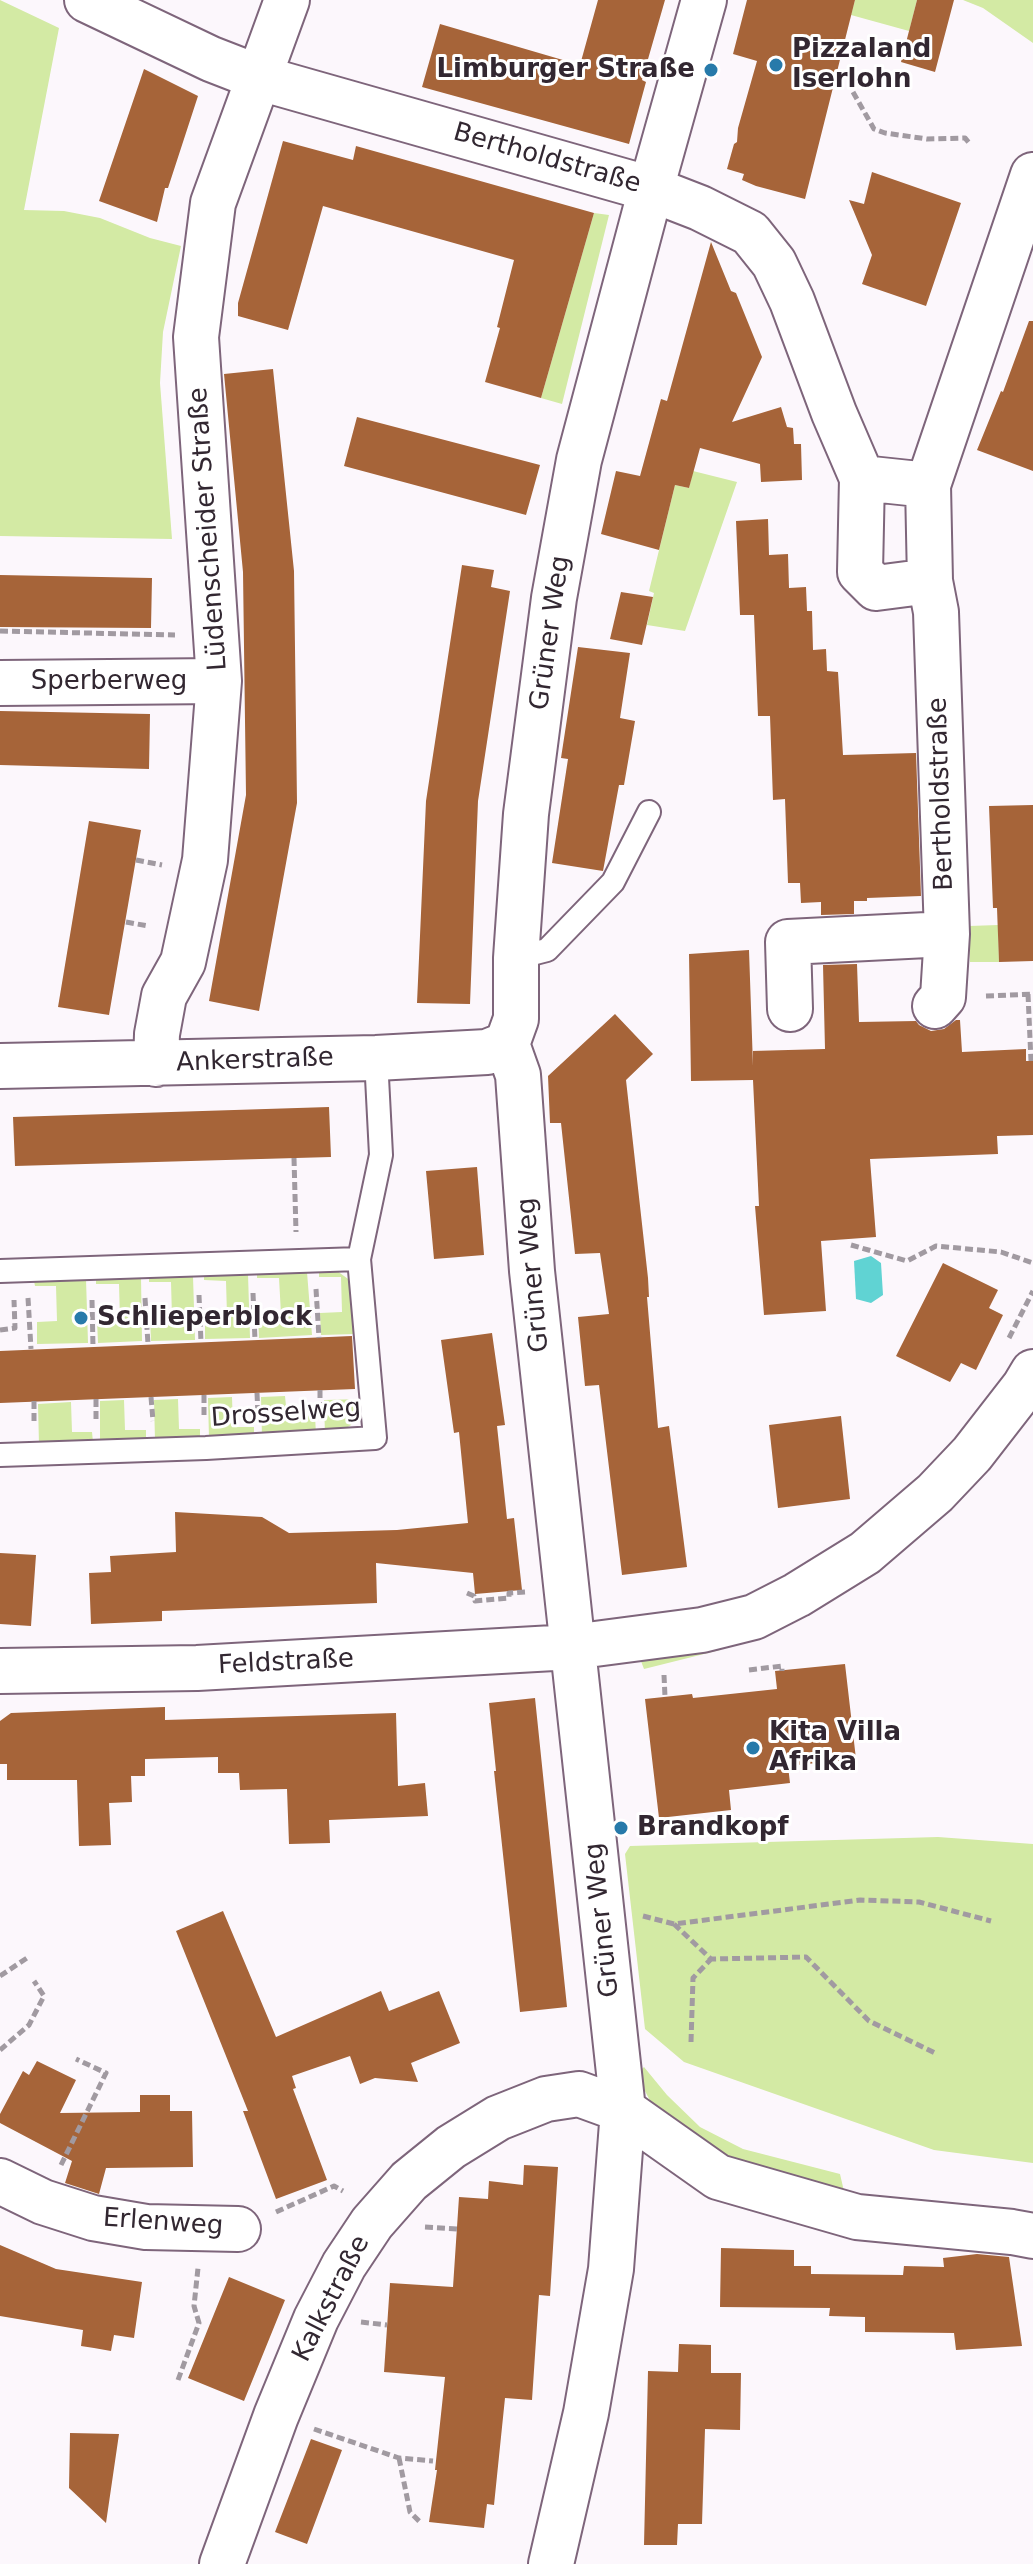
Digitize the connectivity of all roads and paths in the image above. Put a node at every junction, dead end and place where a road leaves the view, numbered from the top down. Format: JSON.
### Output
{"nodes":[{"id":1,"x":87,"y":0,"type":"edge"},
{"id":2,"x":287,"y":0,"type":"edge"},
{"id":3,"x":704,"y":0,"type":"edge"},
{"id":4,"x":260,"y":78,"type":"junction"},
{"id":5,"x":853,"y":92,"type":"dead end"},
{"id":6,"x":971,"y":145,"type":"dead end"},
{"id":7,"x":1033,"y":175,"type":"edge"},
{"id":8,"x":651,"y":189,"type":"junction"},
{"id":9,"x":862,"y":478,"type":"junction"},
{"id":10,"x":928,"y":485,"type":"junction"},
{"id":11,"x":930,"y":581,"type":"junction"},
{"id":12,"x":0,"y":631,"type":"edge"},
{"id":13,"x":216,"y":636,"type":"junction"},
{"id":14,"x":219,"y":681,"type":"junction"},
{"id":15,"x":0,"y":683,"type":"edge"},
{"id":16,"x":649,"y":812,"type":"dead end"},
{"id":17,"x":947,"y":934,"type":"junction"},
{"id":18,"x":516,"y":958,"type":"junction"},
{"id":19,"x":1028,"y":994,"type":"dead end"},
{"id":20,"x":935,"y":1006,"type":"dead end"},
{"id":21,"x":790,"y":1009,"type":"dead end"},
{"id":22,"x":507,"y":1044,"type":"junction"},
{"id":23,"x":376,"y":1058,"type":"junction"},
{"id":24,"x":1031,"y":1061,"type":"edge"},
{"id":25,"x":156,"y":1064,"type":"junction"},
{"id":26,"x":0,"y":1066,"type":"edge"},
{"id":27,"x":294,"y":1158,"type":"dead end"},
{"id":28,"x":851,"y":1245,"type":"dead end"},
{"id":29,"x":359,"y":1259,"type":"junction"},
{"id":30,"x":305,"y":1261,"type":"junction"},
{"id":31,"x":251,"y":1263,"type":"junction"},
{"id":32,"x":1033,"y":1263,"type":"edge"},
{"id":33,"x":198,"y":1264,"type":"junction"},
{"id":34,"x":144,"y":1266,"type":"junction"},
{"id":35,"x":91,"y":1268,"type":"junction"},
{"id":36,"x":26,"y":1270,"type":"junction"},
{"id":37,"x":0,"y":1271,"type":"edge"},
{"id":38,"x":1033,"y":1291,"type":"edge"},
{"id":39,"x":319,"y":1338,"type":"dead end"},
{"id":40,"x":255,"y":1340,"type":"dead end"},
{"id":41,"x":201,"y":1342,"type":"dead end"},
{"id":42,"x":148,"y":1344,"type":"dead end"},
{"id":43,"x":93,"y":1347,"type":"dead end"},
{"id":44,"x":31,"y":1349,"type":"dead end"},
{"id":45,"x":1020,"y":1358,"type":"edge"},
{"id":46,"x":0,"y":1455,"type":"edge"},
{"id":47,"x":531,"y":1591,"type":"dead end"},
{"id":48,"x":467,"y":1593,"type":"dead end"},
{"id":49,"x":572,"y":1647,"type":"junction"},
{"id":50,"x":664,"y":1670,"type":"dead end"},
{"id":51,"x":749,"y":1670,"type":"dead end"},
{"id":52,"x":0,"y":1671,"type":"edge"},
{"id":53,"x":782,"y":1671,"type":"dead end"},
{"id":54,"x":665,"y":1697,"type":"dead end"},
{"id":55,"x":604,"y":1917,"type":"junction"},
{"id":56,"x":991,"y":1921,"type":"dead end"},
{"id":57,"x":674,"y":1924,"type":"junction"},
{"id":58,"x":27,"y":1958,"type":"dead end"},
{"id":59,"x":711,"y":1959,"type":"junction"},
{"id":60,"x":0,"y":1976,"type":"edge"},
{"id":61,"x":34,"y":1981,"type":"dead end"},
{"id":62,"x":691,"y":2042,"type":"dead end"},
{"id":63,"x":0,"y":2050,"type":"edge"},
{"id":64,"x":935,"y":2053,"type":"dead end"},
{"id":65,"x":76,"y":2059,"type":"dead end"},
{"id":66,"x":623,"y":2110,"type":"junction"},
{"id":67,"x":0,"y":2181,"type":"edge"},
{"id":68,"x":43,"y":2202,"type":"junction"},
{"id":69,"x":382,"y":2211,"type":"junction"},
{"id":70,"x":220,"y":2228,"type":"junction"},
{"id":71,"x":1033,"y":2236,"type":"edge"},
{"id":72,"x":178,"y":2380,"type":"dead end"},
{"id":73,"x":276,"y":2416,"type":"junction"},
{"id":74,"x":399,"y":2458,"type":"junction"},
{"id":75,"x":433,"y":2461,"type":"dead end"},
{"id":76,"x":421,"y":2523,"type":"dead end"},
{"id":77,"x":222,"y":2564,"type":"edge"},
{"id":78,"x":551,"y":2564,"type":"edge"}],
"edges":[{"from":1,"to":4,"type":"street","name":"Bertholdstraße"},
{"from":2,"to":4,"type":"street","name":"Lüdenscheider Straße"},
{"from":3,"to":8,"type":"street","name":"Grüner Weg"},
{"from":4,"to":8,"type":"street","name":"Bertholdstraße"},
{"from":4,"to":13,"type":"street","name":"Lüdenscheider Straße"},
{"from":5,"to":6,"type":"path"},
{"from":7,"to":10,"type":"street"},
{"from":8,"to":9,"type":"street","name":"Bertholdstraße"},
{"from":8,"to":18,"type":"street","name":"Grüner Weg"},
{"from":9,"to":10,"type":"street"},
{"from":9,"to":11,"type":"street","name":"Bertholdstraße"},
{"from":10,"to":11,"type":"street","name":"Bertholdstraße"},
{"from":11,"to":17,"type":"street","name":"Bertholdstraße"},
{"from":12,"to":13,"type":"path"},
{"from":13,"to":14,"type":"street","name":"Lüdenscheider Straße"},
{"from":14,"to":15,"type":"street","name":"Sperberweg"},
{"from":14,"to":25,"type":"street","name":"Lüdenscheider Straße"},
{"from":16,"to":18,"type":"lane"},
{"from":17,"to":20,"type":"street","name":"Bertholdstraße"},
{"from":17,"to":21,"type":"street"},
{"from":18,"to":22,"type":"street","name":"Grüner Weg"},
{"from":19,"to":24,"type":"path"},
{"from":22,"to":23,"type":"street","name":"Ankerstraße"},
{"from":22,"to":49,"type":"street","name":"Grüner Weg"},
{"from":23,"to":25,"type":"street","name":"Ankerstraße"},
{"from":23,"to":29,"type":"lane"},
{"from":25,"to":26,"type":"street","name":"Ankerstraße"},
{"from":27,"to":30,"type":"path"},
{"from":28,"to":32,"type":"path"},
{"from":29,"to":30,"type":"lane"},
{"from":29,"to":46,"type":"lane","name":"Drosselweg"},
{"from":30,"to":31,"type":"lane"},
{"from":30,"to":39,"type":"path"},
{"from":31,"to":33,"type":"lane"},
{"from":31,"to":40,"type":"path"},
{"from":33,"to":34,"type":"lane"},
{"from":33,"to":41,"type":"path"},
{"from":34,"to":35,"type":"lane"},
{"from":34,"to":42,"type":"path"},
{"from":35,"to":36,"type":"lane"},
{"from":35,"to":43,"type":"path"},
{"from":36,"to":37,"type":"lane"},
{"from":36,"to":44,"type":"path"},
{"from":38,"to":45,"type":"path"},
{"from":45,"to":49,"type":"street","name":"Feldstraße"},
{"from":47,"to":48,"type":"path"},
{"from":49,"to":52,"type":"street","name":"Feldstraße"},
{"from":49,"to":55,"type":"street","name":"Grüner Weg"},
{"from":50,"to":54,"type":"path"},
{"from":51,"to":53,"type":"path"},
{"from":55,"to":57,"type":"path"},
{"from":55,"to":66,"type":"street","name":"Grüner Weg"},
{"from":56,"to":57,"type":"path"},
{"from":57,"to":59,"type":"path"},
{"from":58,"to":60,"type":"path"},
{"from":59,"to":62,"type":"path"},
{"from":59,"to":64,"type":"path"},
{"from":61,"to":63,"type":"path"},
{"from":65,"to":68,"type":"path"},
{"from":66,"to":69,"type":"street","name":"Kalkstraße"},
{"from":66,"to":71,"type":"street","name":"Kalkstraße"},
{"from":66,"to":78,"type":"street","name":"Grüner Weg"},
{"from":67,"to":68,"type":"street","name":"Erlenweg"},
{"from":68,"to":70,"type":"street","name":"Erlenweg"},
{"from":69,"to":70,"type":"path"},
{"from":69,"to":73,"type":"street","name":"Kalkstraße"},
{"from":70,"to":72,"type":"path"},
{"from":73,"to":74,"type":"path"},
{"from":73,"to":77,"type":"street","name":"Kalkstraße"},
{"from":74,"to":75,"type":"path"},
{"from":74,"to":76,"type":"path"}]}
